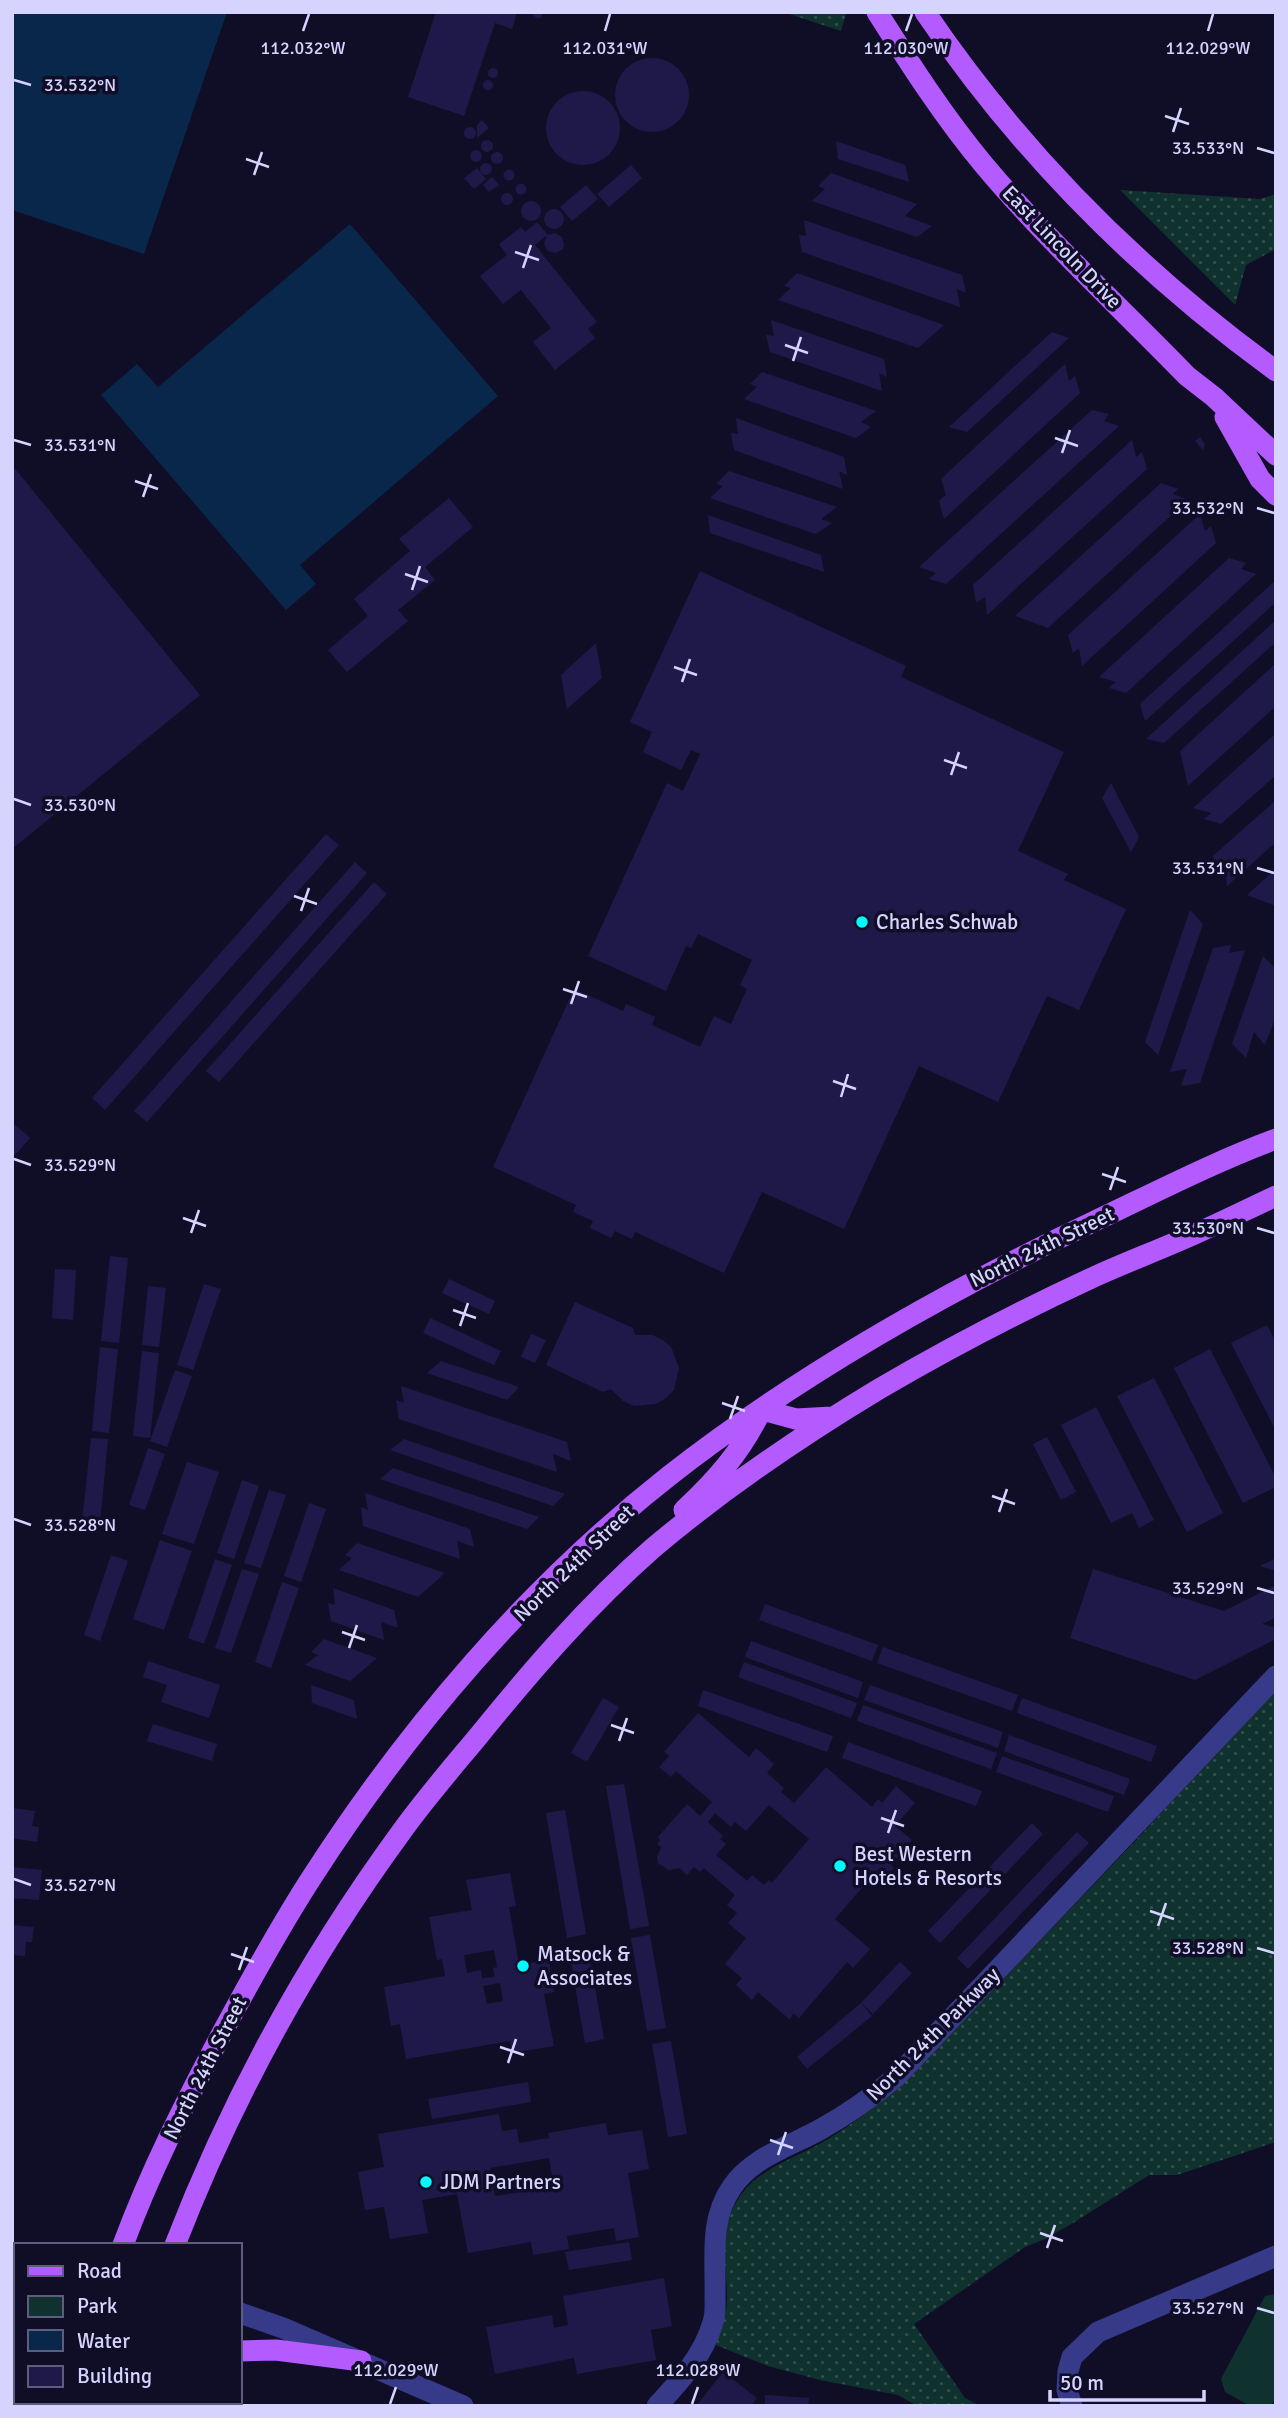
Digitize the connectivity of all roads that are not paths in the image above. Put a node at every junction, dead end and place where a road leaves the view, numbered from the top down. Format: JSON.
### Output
{"nodes":[{"id":1,"x":877,"y":12,"type":"edge"},
{"id":2,"x":925,"y":12,"type":"edge"},
{"id":3,"x":1276,"y":371,"type":"edge"},
{"id":4,"x":1214,"y":397,"type":"junction"},
{"id":5,"x":1276,"y":455,"type":"edge"},
{"id":6,"x":1276,"y":495,"type":"edge"},
{"id":7,"x":1276,"y":1132,"type":"edge"},
{"id":8,"x":1276,"y":1139,"type":"edge"},
{"id":9,"x":1255,"y":1147,"type":"junction"},
{"id":10,"x":1276,"y":1196,"type":"edge"},
{"id":11,"x":1276,"y":1212,"type":"edge"},
{"id":12,"x":1196,"y":1234,"type":"junction"},
{"id":13,"x":762,"y":1410,"type":"junction"},
{"id":14,"x":835,"y":1417,"type":"junction"},
{"id":15,"x":634,"y":1566,"type":"junction"},
{"id":16,"x":1276,"y":1676,"type":"edge"},
{"id":17,"x":124,"y":2243,"type":"edge"},
{"id":18,"x":176,"y":2243,"type":"edge"},
{"id":19,"x":1276,"y":2256,"type":"edge"},
{"id":20,"x":242,"y":2314,"type":"edge"},
{"id":21,"x":242,"y":2351,"type":"edge"},
{"id":22,"x":361,"y":2361,"type":"junction"},
{"id":23,"x":463,"y":2406,"type":"edge"},
{"id":24,"x":657,"y":2406,"type":"edge"},
{"id":25,"x":1072,"y":2406,"type":"edge"}],
"edges":[{"from":1,"to":4,"type":"main road","name":"East Lincoln Drive"},
{"from":2,"to":3,"type":"main road","name":"East Lincoln Drive"},
{"from":4,"to":5,"type":"main road","name":"East Lincoln Drive"},
{"from":4,"to":6,"type":"main road"},
{"from":7,"to":9,"type":"main road"},
{"from":8,"to":9,"type":"main road","name":"North 24th Street"},
{"from":9,"to":13,"type":"main road","name":"North 24th Street"},
{"from":10,"to":12,"type":"main road","name":"North 24th Street"},
{"from":11,"to":12,"type":"main road"},
{"from":12,"to":14,"type":"main road","name":"North 24th Street"},
{"from":13,"to":14,"type":"main road"},
{"from":13,"to":15,"type":"main road"},
{"from":13,"to":17,"type":"main road","name":"North 24th Street"},
{"from":14,"to":15,"type":"main road","name":"North 24th Street"},
{"from":15,"to":18,"type":"main road","name":"North 24th Street"},
{"from":16,"to":24,"type":"street","name":"North 24th Parkway"},
{"from":19,"to":25,"type":"street"},
{"from":20,"to":22,"type":"street"},
{"from":21,"to":22,"type":"main road"},
{"from":22,"to":23,"type":"street"}]}
